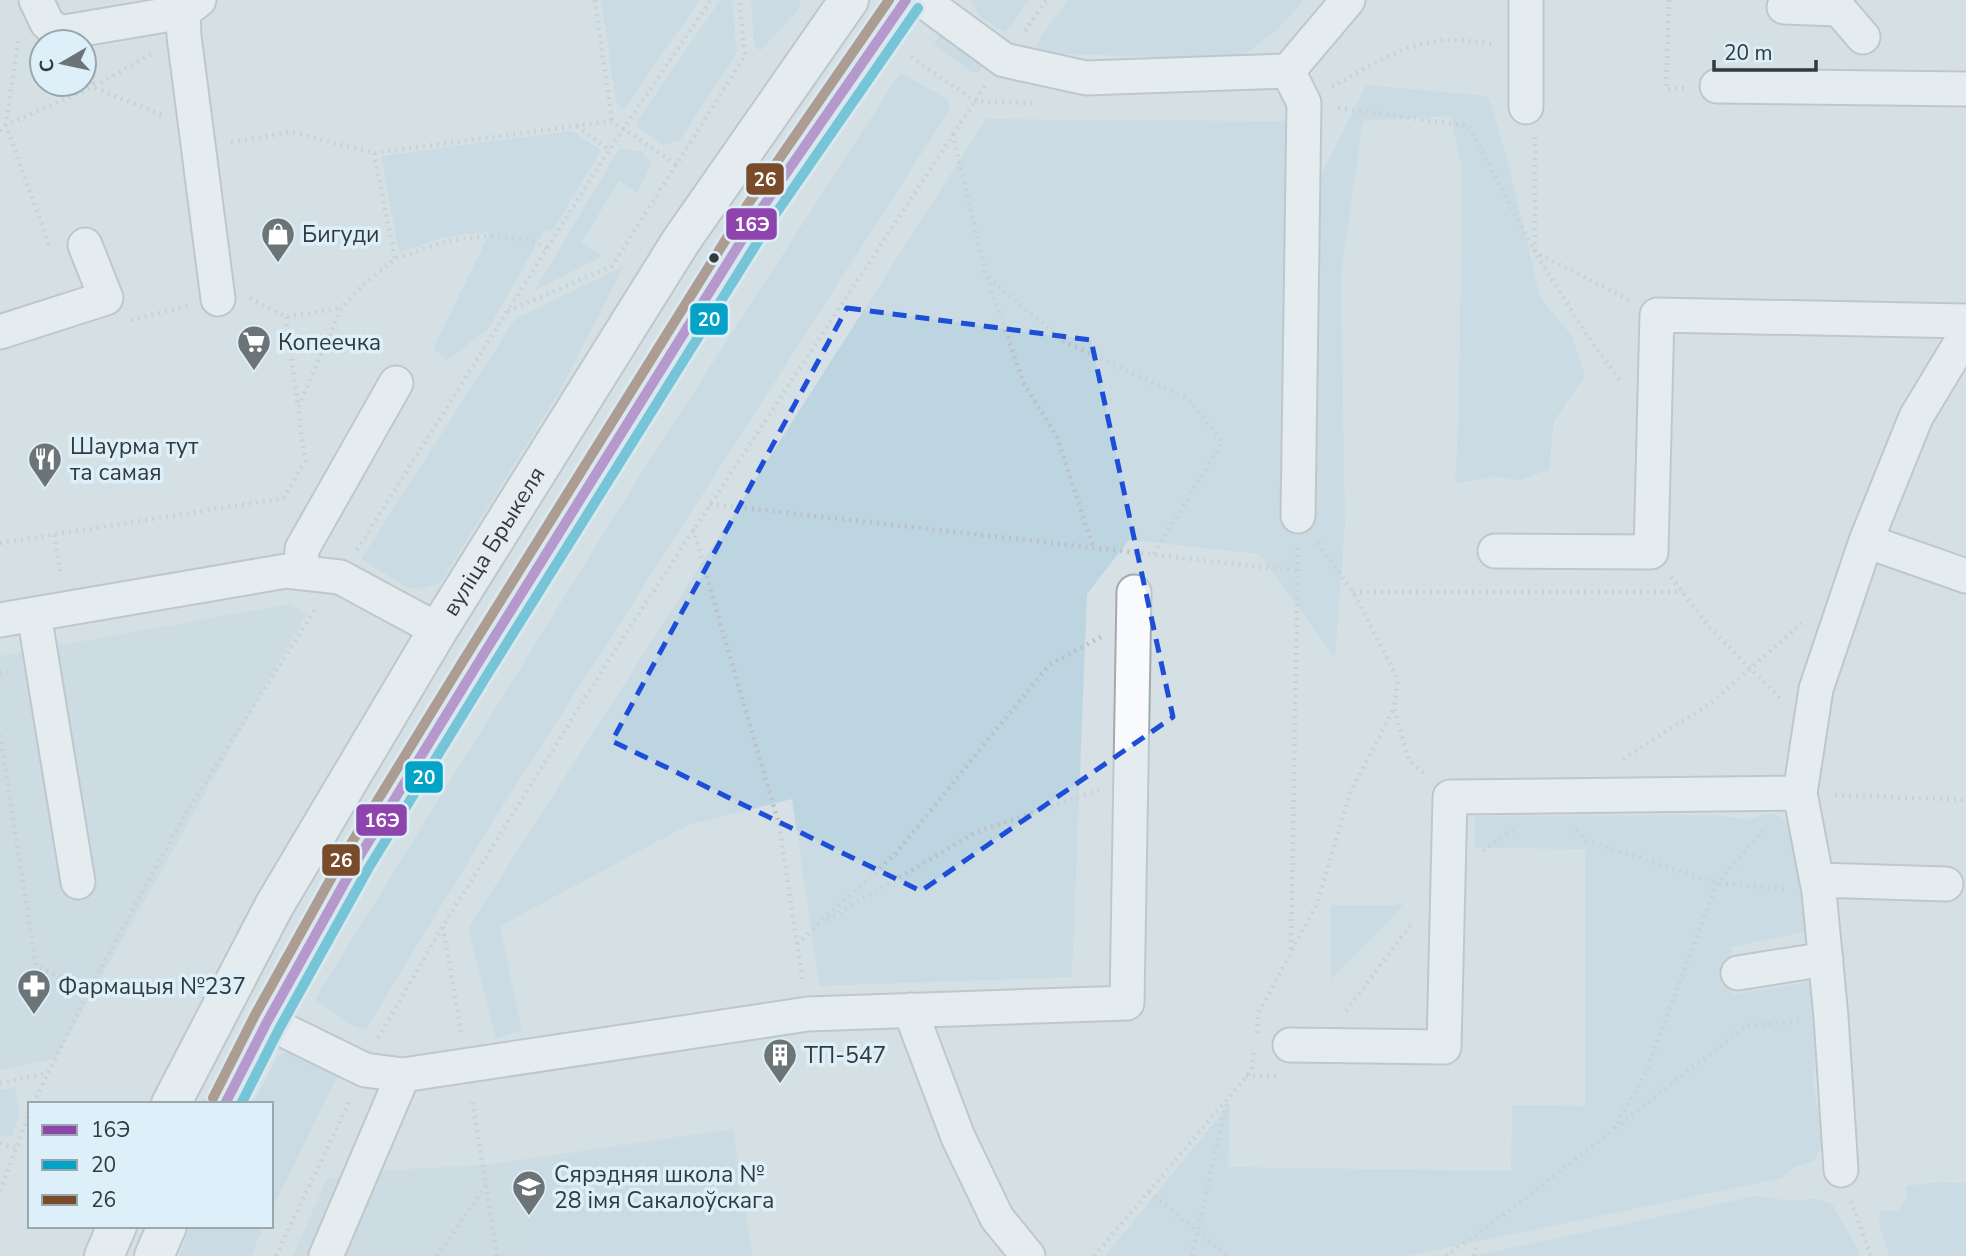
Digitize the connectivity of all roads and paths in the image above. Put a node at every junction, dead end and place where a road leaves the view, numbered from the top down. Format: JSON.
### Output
{"nodes":[{"id":1,"x":36,"y":0,"type":"edge"},
{"id":2,"x":595,"y":0,"type":"edge"},
{"id":3,"x":711,"y":0,"type":"edge"},
{"id":4,"x":739,"y":0,"type":"edge"},
{"id":5,"x":849,"y":0,"type":"edge"},
{"id":6,"x":905,"y":0,"type":"edge"},
{"id":7,"x":922,"y":0,"type":"edge"},
{"id":8,"x":1046,"y":0,"type":"edge"},
{"id":9,"x":1348,"y":0,"type":"edge"},
{"id":10,"x":1526,"y":0,"type":"edge"},
{"id":11,"x":1669,"y":0,"type":"edge"},
{"id":12,"x":1863,"y":0,"type":"edge"},
{"id":13,"x":1784,"y":7,"type":"dead end"},
{"id":14,"x":188,"y":16,"type":"edge"},
{"id":15,"x":53,"y":28,"type":"edge"},
{"id":16,"x":96,"y":28,"type":"edge"},
{"id":17,"x":19,"y":36,"type":"dead end"},
{"id":18,"x":1863,"y":37,"type":"junction"},
{"id":19,"x":1526,"y":48,"type":"junction"},
{"id":20,"x":907,"y":55,"type":"dead end"},
{"id":21,"x":1004,"y":60,"type":"junction"},
{"id":22,"x":1288,"y":71,"type":"junction"},
{"id":23,"x":98,"y":83,"type":"edge"},
{"id":24,"x":1717,"y":86,"type":"joint"},
{"id":25,"x":1862,"y":87,"type":"junction"},
{"id":26,"x":98,"y":89,"type":"edge"},
{"id":27,"x":1966,"y":89,"type":"edge"},
{"id":28,"x":68,"y":98,"type":"edge"},
{"id":29,"x":975,"y":101,"type":"junction"},
{"id":30,"x":1304,"y":103,"type":"junction"},
{"id":31,"x":1530,"y":120,"type":"joint"},
{"id":32,"x":612,"y":121,"type":"junction"},
{"id":33,"x":6,"y":125,"type":"junction"},
{"id":34,"x":577,"y":126,"type":"junction"},
{"id":35,"x":195,"y":129,"type":"junction"},
{"id":36,"x":623,"y":129,"type":"junction"},
{"id":37,"x":0,"y":131,"type":"edge"},
{"id":38,"x":953,"y":134,"type":"junction"},
{"id":39,"x":609,"y":150,"type":"junction"},
{"id":40,"x":374,"y":153,"type":"junction"},
{"id":41,"x":677,"y":165,"type":"junction"},
{"id":42,"x":85,"y":245,"type":"dead end"},
{"id":43,"x":547,"y":249,"type":"junction"},
{"id":44,"x":1535,"y":252,"type":"junction"},
{"id":45,"x":52,"y":257,"type":"dead end"},
{"id":46,"x":395,"y":259,"type":"junction"},
{"id":47,"x":986,"y":275,"type":"junction"},
{"id":48,"x":234,"y":298,"type":"joint"},
{"id":49,"x":341,"y":308,"type":"junction"},
{"id":50,"x":508,"y":312,"type":"junction"},
{"id":51,"x":1657,"y":315,"type":"junction"},
{"id":52,"x":286,"y":317,"type":"junction"},
{"id":53,"x":1966,"y":321,"type":"edge"},
{"id":54,"x":0,"y":332,"type":"edge"},
{"id":55,"x":1966,"y":334,"type":"edge"},
{"id":56,"x":396,"y":383,"type":"dead end"},
{"id":57,"x":298,"y":408,"type":"junction"},
{"id":58,"x":1654,"y":428,"type":"junction"},
{"id":59,"x":710,"y":504,"type":"junction"},
{"id":60,"x":1298,"y":516,"type":"junction"},
{"id":61,"x":693,"y":529,"type":"junction"},
{"id":62,"x":54,"y":534,"type":"junction"},
{"id":63,"x":1866,"y":541,"type":"junction"},
{"id":64,"x":0,"y":543,"type":"edge"},
{"id":65,"x":1093,"y":547,"type":"junction"},
{"id":66,"x":1495,"y":551,"type":"dead end"},
{"id":67,"x":1651,"y":552,"type":"junction"},
{"id":68,"x":1154,"y":554,"type":"junction"},
{"id":69,"x":352,"y":558,"type":"dead end"},
{"id":70,"x":1297,"y":571,"type":"junction"},
{"id":71,"x":301,"y":572,"type":"junction"},
{"id":72,"x":1966,"y":576,"type":"edge"},
{"id":73,"x":63,"y":588,"type":"dead end"},
{"id":74,"x":1353,"y":592,"type":"junction"},
{"id":75,"x":1683,"y":592,"type":"junction"},
{"id":76,"x":319,"y":604,"type":"dead end"},
{"id":77,"x":1134,"y":606,"type":"joint"},
{"id":78,"x":34,"y":614,"type":"junction"},
{"id":79,"x":1812,"y":615,"type":"dead end"},
{"id":80,"x":0,"y":620,"type":"edge"},
{"id":81,"x":438,"y":630,"type":"junction"},
{"id":82,"x":1750,"y":669,"type":"junction"},
{"id":83,"x":1394,"y":708,"type":"junction"},
{"id":84,"x":1810,"y":728,"type":"junction"},
{"id":85,"x":0,"y":735,"type":"edge"},
{"id":86,"x":1622,"y":761,"type":"dead end"},
{"id":87,"x":1131,"y":784,"type":"junction"},
{"id":88,"x":1800,"y":793,"type":"junction"},
{"id":89,"x":1450,"y":797,"type":"junction"},
{"id":90,"x":1966,"y":800,"type":"edge"},
{"id":91,"x":1567,"y":821,"type":"dead end"},
{"id":92,"x":1520,"y":825,"type":"dead end"},
{"id":93,"x":1479,"y":854,"type":"dead end"},
{"id":94,"x":78,"y":883,"type":"dead end"},
{"id":95,"x":1717,"y":883,"type":"junction"},
{"id":96,"x":1946,"y":884,"type":"dead end"},
{"id":97,"x":1818,"y":886,"type":"junction"},
{"id":98,"x":1414,"y":922,"type":"dead end"},
{"id":99,"x":817,"y":925,"type":"junction"},
{"id":100,"x":443,"y":926,"type":"junction"},
{"id":101,"x":797,"y":944,"type":"junction"},
{"id":102,"x":1291,"y":953,"type":"junction"},
{"id":103,"x":1826,"y":959,"type":"junction"},
{"id":104,"x":1738,"y":973,"type":"dead end"},
{"id":105,"x":89,"y":990,"type":"junction"},
{"id":106,"x":910,"y":1010,"type":"junction"},
{"id":107,"x":1346,"y":1011,"type":"dead end"},
{"id":108,"x":808,"y":1014,"type":"junction"},
{"id":109,"x":1831,"y":1017,"type":"junction"},
{"id":110,"x":267,"y":1022,"type":"junction"},
{"id":111,"x":460,"y":1024,"type":"dead end"},
{"id":112,"x":1256,"y":1035,"type":"dead end"},
{"id":113,"x":1255,"y":1047,"type":"dead end"},
{"id":114,"x":1289,"y":1061,"type":"joint"},
{"id":115,"x":365,"y":1070,"type":"junction"},
{"id":116,"x":48,"y":1073,"type":"junction"},
{"id":117,"x":403,"y":1075,"type":"junction"},
{"id":118,"x":1246,"y":1076,"type":"junction"},
{"id":119,"x":0,"y":1083,"type":"edge"},
{"id":120,"x":1227,"y":1099,"type":"junction"},
{"id":121,"x":34,"y":1102,"type":"edge"},
{"id":122,"x":172,"y":1102,"type":"edge"},
{"id":123,"x":226,"y":1102,"type":"edge"},
{"id":124,"x":28,"y":1116,"type":"edge"},
{"id":125,"x":1612,"y":1130,"type":"junction"},
{"id":126,"x":0,"y":1143,"type":"edge"},
{"id":127,"x":15,"y":1148,"type":"junction"},
{"id":128,"x":484,"y":1165,"type":"dead end"},
{"id":129,"x":1840,"y":1170,"type":"joint"},
{"id":130,"x":486,"y":1185,"type":"junction"},
{"id":131,"x":0,"y":1192,"type":"edge"},
{"id":132,"x":1149,"y":1192,"type":"junction"},
{"id":133,"x":116,"y":1228,"type":"edge"},
{"id":134,"x":166,"y":1228,"type":"edge"},
{"id":135,"x":1198,"y":1231,"type":"junction"},
{"id":136,"x":1476,"y":1248,"type":"dead end"},
{"id":137,"x":1449,"y":1254,"type":"edge"},
{"id":138,"x":104,"y":1256,"type":"edge"},
{"id":139,"x":154,"y":1256,"type":"edge"},
{"id":140,"x":276,"y":1256,"type":"edge"},
{"id":141,"x":326,"y":1256,"type":"edge"},
{"id":142,"x":437,"y":1256,"type":"edge"},
{"id":143,"x":497,"y":1256,"type":"edge"},
{"id":144,"x":1028,"y":1256,"type":"edge"},
{"id":145,"x":1094,"y":1256,"type":"edge"},
{"id":146,"x":1192,"y":1256,"type":"edge"},
{"id":147,"x":1227,"y":1256,"type":"edge"},
{"id":148,"x":1474,"y":1256,"type":"edge"},
{"id":149,"x":1871,"y":1256,"type":"edge"}],
"edges":[{"from":1,"to":15,"type":"lane"},
{"from":2,"to":32,"type":"path"},
{"from":3,"to":36,"type":"path"},
{"from":4,"to":41,"type":"path"},
{"from":5,"to":81,"type":"main road","name":"вуліца Брыкеля"},
{"from":6,"to":110,"type":"main road"},
{"from":7,"to":21,"type":"lane"},
{"from":8,"to":21,"type":"path"},
{"from":9,"to":22,"type":"lane"},
{"from":10,"to":19,"type":"lane"},
{"from":11,"to":24,"type":"path"},
{"from":12,"to":18,"type":"lane"},
{"from":13,"to":18,"type":"lane"},
{"from":14,"to":16,"type":"lane"},
{"from":14,"to":23,"type":"path"},
{"from":14,"to":35,"type":"lane"},
{"from":17,"to":33,"type":"path"},
{"from":18,"to":25,"type":"lane"},
{"from":19,"to":30,"type":"path"},
{"from":19,"to":31,"type":"lane"},
{"from":20,"to":29,"type":"path"},
{"from":21,"to":22,"type":"lane"},
{"from":21,"to":29,"type":"path"},
{"from":22,"to":30,"type":"lane"},
{"from":24,"to":25,"type":"lane"},
{"from":25,"to":27,"type":"lane"},
{"from":26,"to":35,"type":"path"},
{"from":28,"to":33,"type":"path"},
{"from":29,"to":38,"type":"path"},
{"from":30,"to":44,"type":"path"},
{"from":30,"to":60,"type":"lane"},
{"from":31,"to":44,"type":"path"},
{"from":32,"to":34,"type":"path"},
{"from":32,"to":36,"type":"path"},
{"from":33,"to":37,"type":"path"},
{"from":33,"to":45,"type":"path"},
{"from":34,"to":39,"type":"path"},
{"from":34,"to":40,"type":"path"},
{"from":35,"to":40,"type":"path"},
{"from":35,"to":48,"type":"lane"},
{"from":36,"to":39,"type":"path"},
{"from":36,"to":41,"type":"path"},
{"from":38,"to":47,"type":"path"},
{"from":38,"to":59,"type":"path"},
{"from":39,"to":43,"type":"path"},
{"from":40,"to":46,"type":"path"},
{"from":41,"to":50,"type":"path"},
{"from":42,"to":54,"type":"lane"},
{"from":43,"to":46,"type":"path"},
{"from":43,"to":50,"type":"path"},
{"from":44,"to":51,"type":"path"},
{"from":44,"to":58,"type":"path"},
{"from":46,"to":49,"type":"path"},
{"from":47,"to":65,"type":"path"},
{"from":47,"to":68,"type":"path"},
{"from":48,"to":52,"type":"path"},
{"from":49,"to":52,"type":"path"},
{"from":49,"to":57,"type":"path"},
{"from":50,"to":69,"type":"path"},
{"from":51,"to":53,"type":"lane"},
{"from":51,"to":58,"type":"lane"},
{"from":52,"to":57,"type":"path"},
{"from":55,"to":63,"type":"lane"},
{"from":56,"to":71,"type":"lane"},
{"from":57,"to":62,"type":"path"},
{"from":58,"to":67,"type":"lane"},
{"from":59,"to":61,"type":"path"},
{"from":59,"to":65,"type":"path"},
{"from":60,"to":70,"type":"path"},
{"from":60,"to":74,"type":"path"},
{"from":61,"to":100,"type":"path"},
{"from":61,"to":101,"type":"path"},
{"from":62,"to":64,"type":"path"},
{"from":62,"to":73,"type":"path"},
{"from":63,"to":72,"type":"lane"},
{"from":63,"to":84,"type":"lane"},
{"from":65,"to":68,"type":"path"},
{"from":66,"to":67,"type":"lane"},
{"from":67,"to":75,"type":"path"},
{"from":68,"to":70,"type":"path"},
{"from":70,"to":102,"type":"path"},
{"from":71,"to":78,"type":"lane"},
{"from":71,"to":81,"type":"lane"},
{"from":74,"to":75,"type":"path"},
{"from":74,"to":83,"type":"path"},
{"from":75,"to":82,"type":"path"},
{"from":76,"to":105,"type":"path"},
{"from":77,"to":87,"type":"lane"},
{"from":77,"to":99,"type":"path"},
{"from":78,"to":80,"type":"lane"},
{"from":78,"to":94,"type":"lane"},
{"from":79,"to":82,"type":"path"},
{"from":81,"to":122,"type":"main road","name":"вуліца Брыкеля"},
{"from":82,"to":84,"type":"path"},
{"from":82,"to":86,"type":"path"},
{"from":83,"to":89,"type":"path"},
{"from":83,"to":102,"type":"path"},
{"from":84,"to":88,"type":"lane"},
{"from":85,"to":105,"type":"path"},
{"from":87,"to":99,"type":"path"},
{"from":87,"to":106,"type":"lane"},
{"from":88,"to":89,"type":"lane"},
{"from":88,"to":90,"type":"path"},
{"from":88,"to":95,"type":"path"},
{"from":88,"to":97,"type":"lane"},
{"from":89,"to":114,"type":"lane"},
{"from":91,"to":95,"type":"path"},
{"from":92,"to":93,"type":"path"},
{"from":95,"to":97,"type":"path"},
{"from":95,"to":125,"type":"path"},
{"from":96,"to":97,"type":"lane"},
{"from":97,"to":103,"type":"lane"},
{"from":98,"to":107,"type":"path"},
{"from":99,"to":101,"type":"path"},
{"from":100,"to":111,"type":"path"},
{"from":100,"to":115,"type":"path"},
{"from":101,"to":108,"type":"path"},
{"from":102,"to":112,"type":"path"},
{"from":103,"to":104,"type":"lane"},
{"from":103,"to":109,"type":"lane"},
{"from":105,"to":116,"type":"path"},
{"from":106,"to":108,"type":"lane"},
{"from":106,"to":144,"type":"lane"},
{"from":108,"to":117,"type":"lane"},
{"from":109,"to":125,"type":"path"},
{"from":109,"to":129,"type":"lane"},
{"from":110,"to":115,"type":"lane"},
{"from":110,"to":123,"type":"main road"},
{"from":113,"to":118,"type":"path"},
{"from":114,"to":118,"type":"path"},
{"from":115,"to":117,"type":"lane"},
{"from":115,"to":140,"type":"path"},
{"from":116,"to":119,"type":"path"},
{"from":116,"to":121,"type":"path"},
{"from":117,"to":141,"type":"lane"},
{"from":118,"to":120,"type":"path"},
{"from":120,"to":132,"type":"path"},
{"from":120,"to":135,"type":"path"},
{"from":124,"to":127,"type":"path"},
{"from":125,"to":137,"type":"path"},
{"from":126,"to":127,"type":"path"},
{"from":127,"to":131,"type":"path"},
{"from":128,"to":130,"type":"path"},
{"from":129,"to":149,"type":"path"},
{"from":130,"to":142,"type":"path"},
{"from":130,"to":143,"type":"path"},
{"from":132,"to":135,"type":"path"},
{"from":132,"to":145,"type":"path"},
{"from":133,"to":138,"type":"main road"},
{"from":134,"to":139,"type":"main road"},
{"from":135,"to":146,"type":"path"},
{"from":135,"to":147,"type":"path"},
{"from":136,"to":148,"type":"path"}]}
